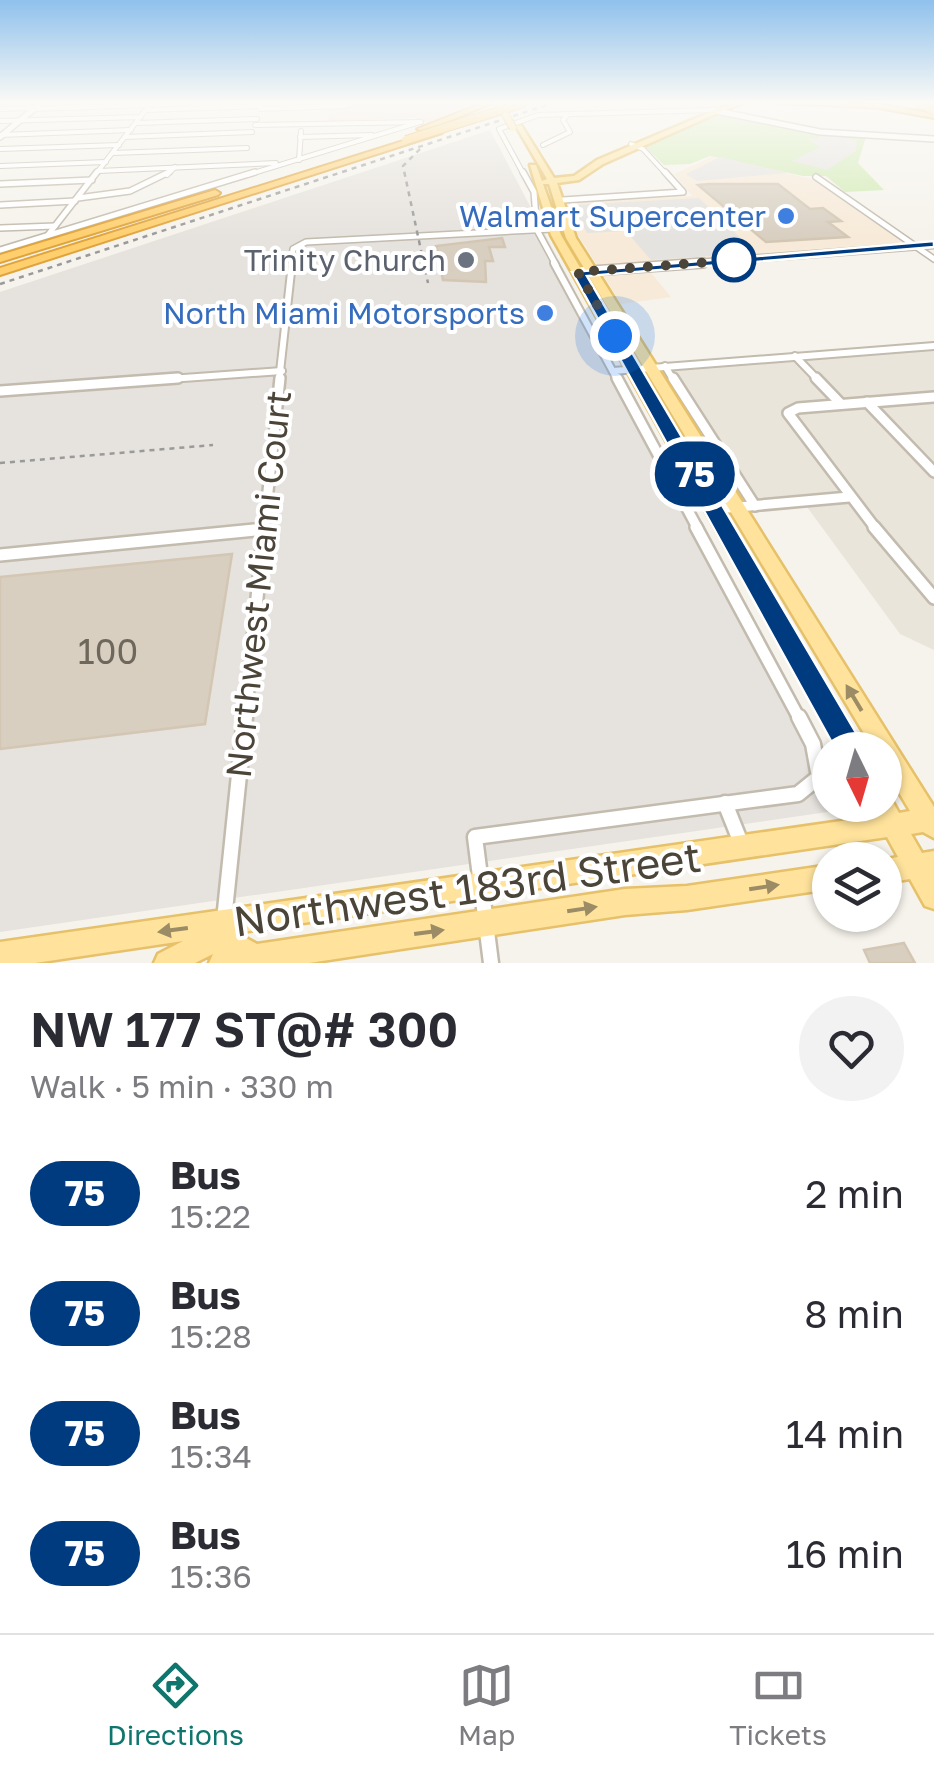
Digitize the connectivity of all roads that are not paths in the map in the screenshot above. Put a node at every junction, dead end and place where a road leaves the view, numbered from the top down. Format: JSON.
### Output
{"nodes":[{"id":1,"x":49,"y":148,"type":"edge"},
{"id":2,"x":117,"y":148,"type":"edge"},
{"id":3,"x":247,"y":148,"type":"joint"},
{"id":4,"x":298,"y":148,"type":"edge"},
{"id":5,"x":340,"y":148,"type":"edge"},
{"id":6,"x":352,"y":148,"type":"edge"},
{"id":7,"x":379,"y":148,"type":"edge"},
{"id":8,"x":386,"y":148,"type":"edge"},
{"id":9,"x":510,"y":148,"type":"edge"},
{"id":10,"x":529,"y":148,"type":"edge"},
{"id":11,"x":530,"y":148,"type":"edge"},
{"id":12,"x":628,"y":148,"type":"edge"},
{"id":13,"x":637,"y":148,"type":"edge"},
{"id":14,"x":0,"y":150,"type":"edge"},
{"id":15,"x":113,"y":153,"type":"junction"},
{"id":16,"x":106,"y":162,"type":"junction"},
{"id":17,"x":295,"y":162,"type":"junction"},
{"id":18,"x":242,"y":164,"type":"junction"},
{"id":19,"x":0,"y":166,"type":"edge"},
{"id":20,"x":174,"y":168,"type":"junction"},
{"id":21,"x":544,"y":168,"type":"junction"},
{"id":22,"x":98,"y":171,"type":"junction"},
{"id":23,"x":575,"y":173,"type":"junction"},
{"id":24,"x":816,"y":177,"type":"dead end"},
{"id":25,"x":92,"y":180,"type":"junction"},
{"id":26,"x":548,"y":181,"type":"junction"},
{"id":27,"x":0,"y":184,"type":"edge"},
{"id":28,"x":76,"y":199,"type":"junction"},
{"id":29,"x":0,"y":204,"type":"edge"},
{"id":30,"x":562,"y":206,"type":"junction"},
{"id":31,"x":55,"y":226,"type":"junction"},
{"id":32,"x":412,"y":226,"type":"dead end"},
{"id":33,"x":0,"y":228,"type":"edge"},
{"id":34,"x":553,"y":229,"type":"junction"},
{"id":35,"x":537,"y":230,"type":"junction"},
{"id":36,"x":65,"y":231,"type":"junction"},
{"id":37,"x":46,"y":237,"type":"junction"},
{"id":38,"x":414,"y":237,"type":"junction"},
{"id":39,"x":934,"y":247,"type":"edge"},
{"id":40,"x":918,"y":248,"type":"junction"},
{"id":41,"x":0,"y":250,"type":"edge"},
{"id":42,"x":934,"y":259,"type":"edge"},
{"id":43,"x":0,"y":266,"type":"edge"},
{"id":44,"x":587,"y":272,"type":"junction"},
{"id":45,"x":561,"y":274,"type":"junction"},
{"id":46,"x":934,"y":346,"type":"edge"},
{"id":47,"x":796,"y":356,"type":"junction"},
{"id":48,"x":650,"y":367,"type":"junction"},
{"id":49,"x":282,"y":371,"type":"junction"},
{"id":50,"x":613,"y":371,"type":"junction"},
{"id":51,"x":0,"y":391,"type":"edge"},
{"id":52,"x":934,"y":397,"type":"edge"},
{"id":53,"x":867,"y":402,"type":"junction"},
{"id":54,"x":841,"y":404,"type":"junction"},
{"id":55,"x":934,"y":472,"type":"edge"},
{"id":56,"x":850,"y":497,"type":"junction"},
{"id":57,"x":736,"y":507,"type":"junction"},
{"id":58,"x":265,"y":529,"type":"junction"},
{"id":59,"x":0,"y":555,"type":"edge"},
{"id":60,"x":934,"y":598,"type":"edge"},
{"id":61,"x":797,"y":606,"type":"junction"},
{"id":62,"x":771,"y":608,"type":"junction"},
{"id":63,"x":841,"y":732,"type":"edge"},
{"id":64,"x":725,"y":804,"type":"junction"},
{"id":65,"x":902,"y":817,"type":"edge"},
{"id":66,"x":857,"y":822,"type":"edge"},
{"id":67,"x":893,"y":822,"type":"edge"},
{"id":68,"x":932,"y":822,"type":"edge"},
{"id":69,"x":743,"y":848,"type":"junction"},
{"id":70,"x":925,"y":864,"type":"edge"},
{"id":71,"x":812,"y":879,"type":"edge"},
{"id":72,"x":482,"y":884,"type":"junction"},
{"id":73,"x":934,"y":897,"type":"edge"},
{"id":74,"x":224,"y":923,"type":"junction"},
{"id":75,"x":486,"y":924,"type":"junction"},
{"id":76,"x":0,"y":956,"type":"edge"},
{"id":77,"x":255,"y":958,"type":"junction"},
{"id":78,"x":167,"y":963,"type":"edge"},
{"id":79,"x":222,"y":963,"type":"edge"},
{"id":80,"x":491,"y":963,"type":"edge"}],
"edges":[{"from":1,"to":14,"type":"street"},
{"from":2,"to":15,"type":"street"},
{"from":3,"to":15,"type":"street"},
{"from":3,"to":18,"type":"street"},
{"from":4,"to":17,"type":"street"},
{"from":5,"to":17,"type":"street"},
{"from":6,"to":43,"type":"highway"},
{"from":7,"to":43,"type":"highway"},
{"from":8,"to":43,"type":"highway"},
{"from":9,"to":35,"type":"street"},
{"from":10,"to":26,"type":"main road"},
{"from":11,"to":21,"type":"main road"},
{"from":12,"to":23,"type":"main road"},
{"from":13,"to":30,"type":"street"},
{"from":15,"to":16,"type":"street"},
{"from":16,"to":19,"type":"street"},
{"from":16,"to":22,"type":"street"},
{"from":17,"to":18,"type":"street"},
{"from":17,"to":36,"type":"street"},
{"from":18,"to":20,"type":"street"},
{"from":20,"to":22,"type":"street"},
{"from":20,"to":28,"type":"street"},
{"from":21,"to":23,"type":"main road"},
{"from":21,"to":26,"type":"main road"},
{"from":22,"to":25,"type":"street"},
{"from":23,"to":26,"type":"main road"},
{"from":23,"to":30,"type":"main road"},
{"from":24,"to":40,"type":"street"},
{"from":25,"to":27,"type":"street"},
{"from":25,"to":28,"type":"street"},
{"from":26,"to":30,"type":"main road"},
{"from":26,"to":34,"type":"main road"},
{"from":28,"to":29,"type":"street"},
{"from":28,"to":31,"type":"street"},
{"from":30,"to":44,"type":"main road"},
{"from":31,"to":33,"type":"street"},
{"from":31,"to":36,"type":"street"},
{"from":31,"to":37,"type":"street"},
{"from":32,"to":38,"type":"street"},
{"from":34,"to":35,"type":"street"},
{"from":34,"to":44,"type":"main road"},
{"from":35,"to":38,"type":"street"},
{"from":35,"to":45,"type":"street"},
{"from":36,"to":37,"type":"street"},
{"from":37,"to":41,"type":"street"},
{"from":38,"to":49,"type":"street","name":"Northwest Miami Court"},
{"from":39,"to":40,"type":"street"},
{"from":40,"to":42,"type":"street"},
{"from":40,"to":44,"type":"street"},
{"from":44,"to":45,"type":"street"},
{"from":44,"to":48,"type":"main road"},
{"from":45,"to":50,"type":"street"},
{"from":46,"to":47,"type":"street"},
{"from":47,"to":48,"type":"street"},
{"from":47,"to":54,"type":"street"},
{"from":48,"to":50,"type":"street"},
{"from":48,"to":57,"type":"main road"},
{"from":48,"to":57,"type":"street"},
{"from":49,"to":51,"type":"street"},
{"from":49,"to":58,"type":"street","name":"Northwest Miami Court"},
{"from":50,"to":64,"type":"street"},
{"from":52,"to":53,"type":"street"},
{"from":53,"to":54,"type":"street"},
{"from":53,"to":55,"type":"street"},
{"from":54,"to":56,"type":"street"},
{"from":56,"to":57,"type":"street"},
{"from":56,"to":60,"type":"street"},
{"from":57,"to":61,"type":"main road"},
{"from":57,"to":62,"type":"main road"},
{"from":58,"to":59,"type":"street"},
{"from":58,"to":74,"type":"street","name":"Northwest Miami Court"},
{"from":61,"to":62,"type":"street"},
{"from":68,"to":61,"type":"main road","one_way":true},
{"from":62,"to":63,"type":"main road"},
{"from":64,"to":69,"type":"street"},
{"from":64,"to":72,"type":"street"},
{"from":65,"to":68,"type":"main road","name":"Northwest 183rd Street"},
{"from":66,"to":69,"type":"main road","name":"Northwest 183rd Street"},
{"from":67,"to":70,"type":"main road"},
{"from":69,"to":72,"type":"main road","name":"Northwest 183rd Street"},
{"from":70,"to":73,"type":"main road"},
{"from":75,"to":71,"type":"main road","name":"Northwest 183rd Street","one_way":true},
{"from":72,"to":74,"type":"main road","name":"Northwest 183rd Street"},
{"from":72,"to":75,"type":"street"},
{"from":74,"to":76,"type":"main road","name":"Northwest 183rd Street","one_way":true},
{"from":74,"to":77,"type":"main road"},
{"from":74,"to":78,"type":"main road"},
{"from":77,"to":75,"type":"main road","name":"Northwest 183rd Street","one_way":true},
{"from":75,"to":80,"type":"street"},
{"from":77,"to":79,"type":"main road","name":"Northwest 183rd Street"}]}
